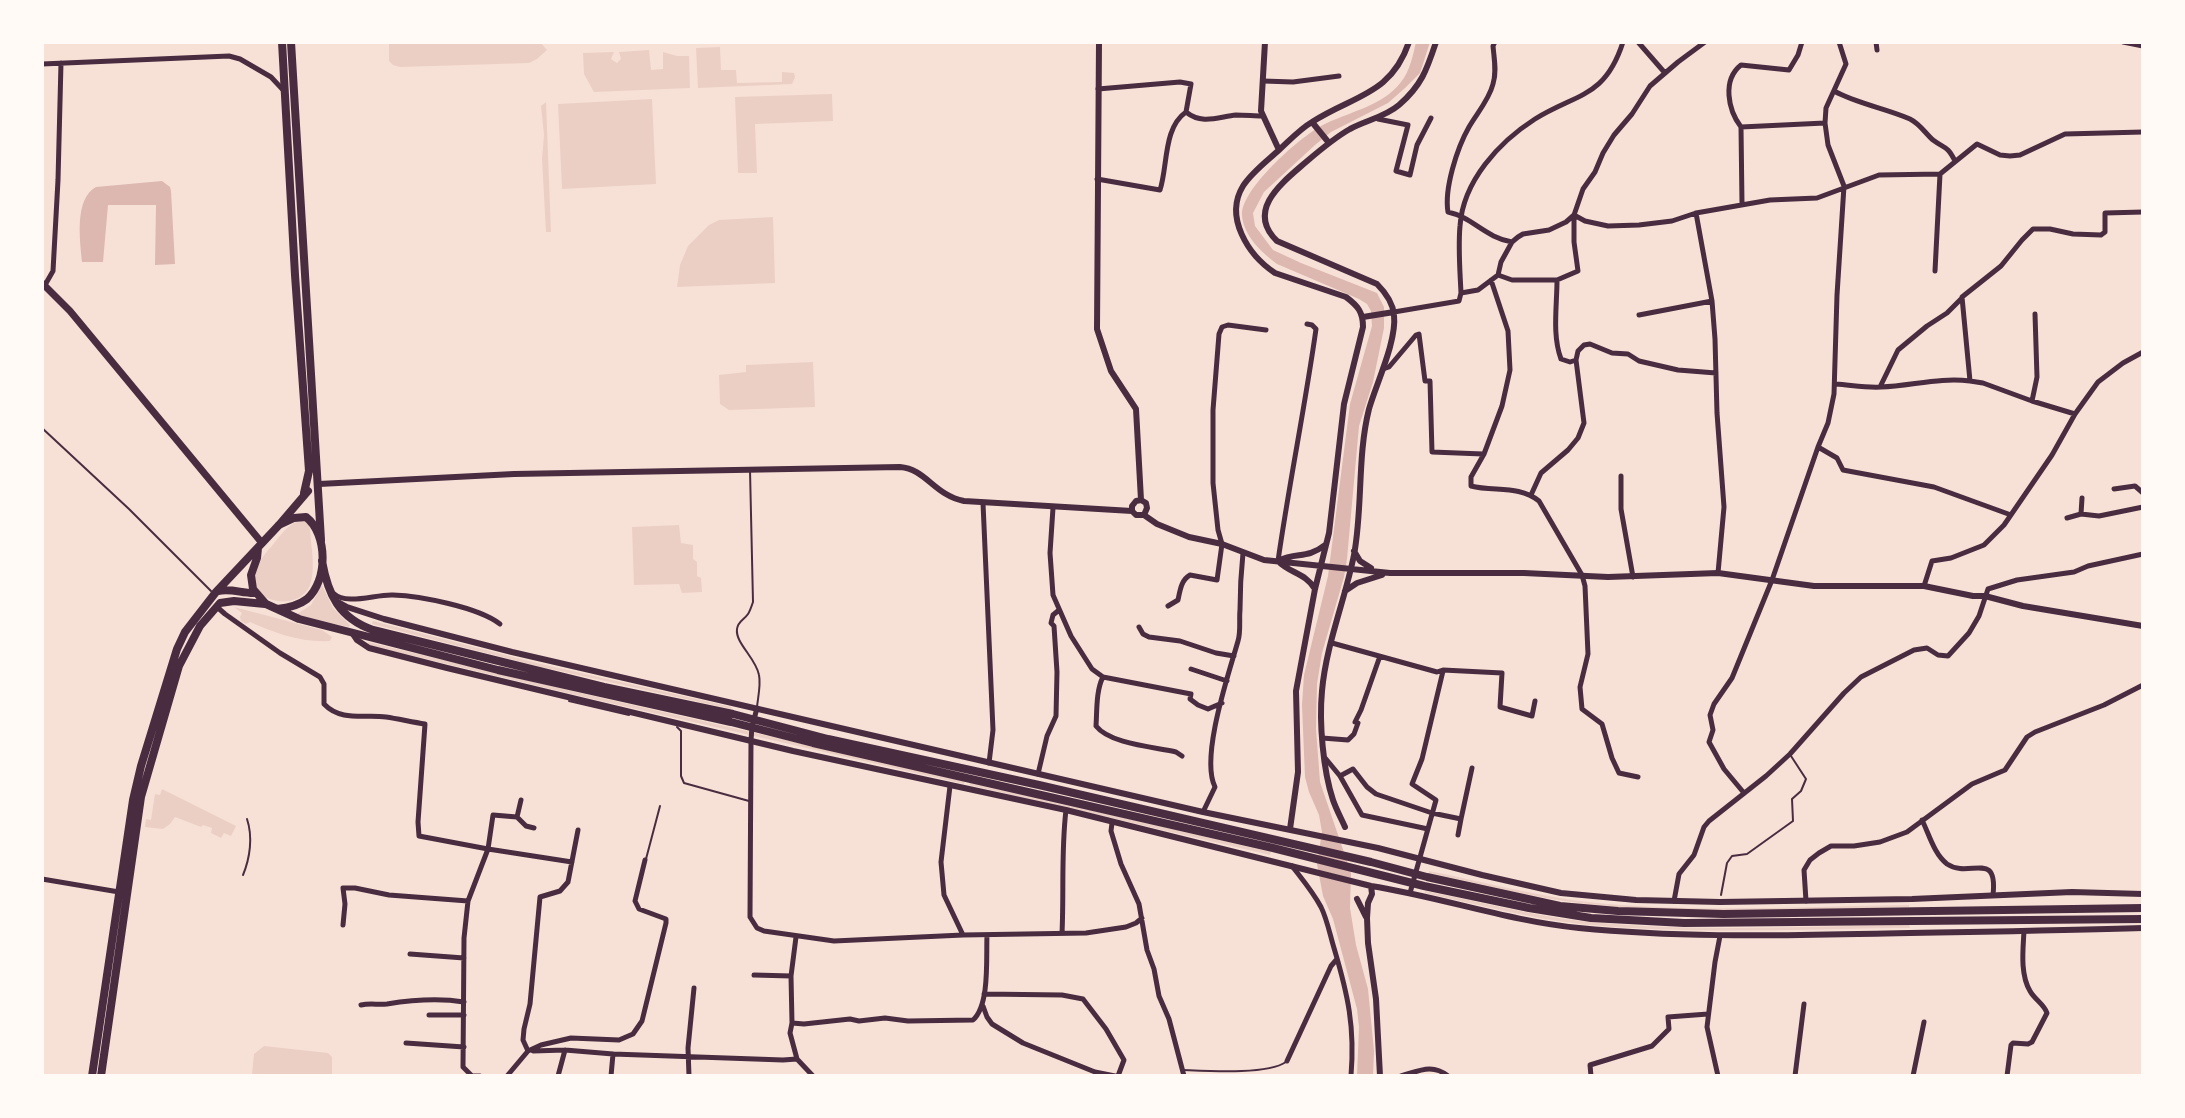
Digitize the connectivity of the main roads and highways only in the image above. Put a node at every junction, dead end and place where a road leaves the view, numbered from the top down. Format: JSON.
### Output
{"nodes":[{"id":1,"x":282,"y":42,"type":"edge"},
{"id":2,"x":291,"y":42,"type":"edge"},
{"id":3,"x":46,"y":286,"type":"edge"},
{"id":4,"x":319,"y":484,"type":"junction"},
{"id":5,"x":304,"y":493,"type":"junction"},
{"id":6,"x":279,"y":525,"type":"junction"},
{"id":7,"x":260,"y":545,"type":"junction"},
{"id":8,"x":322,"y":558,"type":"junction"},
{"id":9,"x":216,"y":592,"type":"junction"},
{"id":10,"x":256,"y":593,"type":"junction"},
{"id":11,"x":269,"y":606,"type":"junction"},
{"id":12,"x":753,"y":723,"type":"junction"},
{"id":13,"x":1304,"y":851,"type":"junction"},
{"id":14,"x":1414,"y":878,"type":"junction"},
{"id":15,"x":2143,"y":908,"type":"edge"},
{"id":16,"x":2143,"y":919,"type":"edge"},
{"id":17,"x":92,"y":1076,"type":"edge"},
{"id":18,"x":101,"y":1076,"type":"edge"}],
"edges":[{"from":1,"to":5,"type":"main road"},
{"from":2,"to":4,"type":"main road"},
{"from":3,"to":7,"type":"main road"},
{"from":4,"to":5,"type":"main road"},
{"from":4,"to":8,"type":"main road"},
{"from":5,"to":6,"type":"main road"},
{"from":6,"to":7,"type":"main road"},
{"from":6,"to":8,"type":"main road"},
{"from":7,"to":9,"type":"main road"},
{"from":7,"to":10,"type":"main road"},
{"from":8,"to":11,"type":"main road"},
{"from":8,"to":12,"type":"main road"},
{"from":9,"to":10,"type":"main road"},
{"from":9,"to":17,"type":"main road"},
{"from":10,"to":11,"type":"main road"},
{"from":11,"to":12,"type":"main road"},
{"from":11,"to":18,"type":"main road"},
{"from":12,"to":13,"type":"main road"},
{"from":12,"to":13,"type":"main road"},
{"from":13,"to":14,"type":"main road"},
{"from":14,"to":15,"type":"main road"},
{"from":14,"to":16,"type":"main road"}]}
